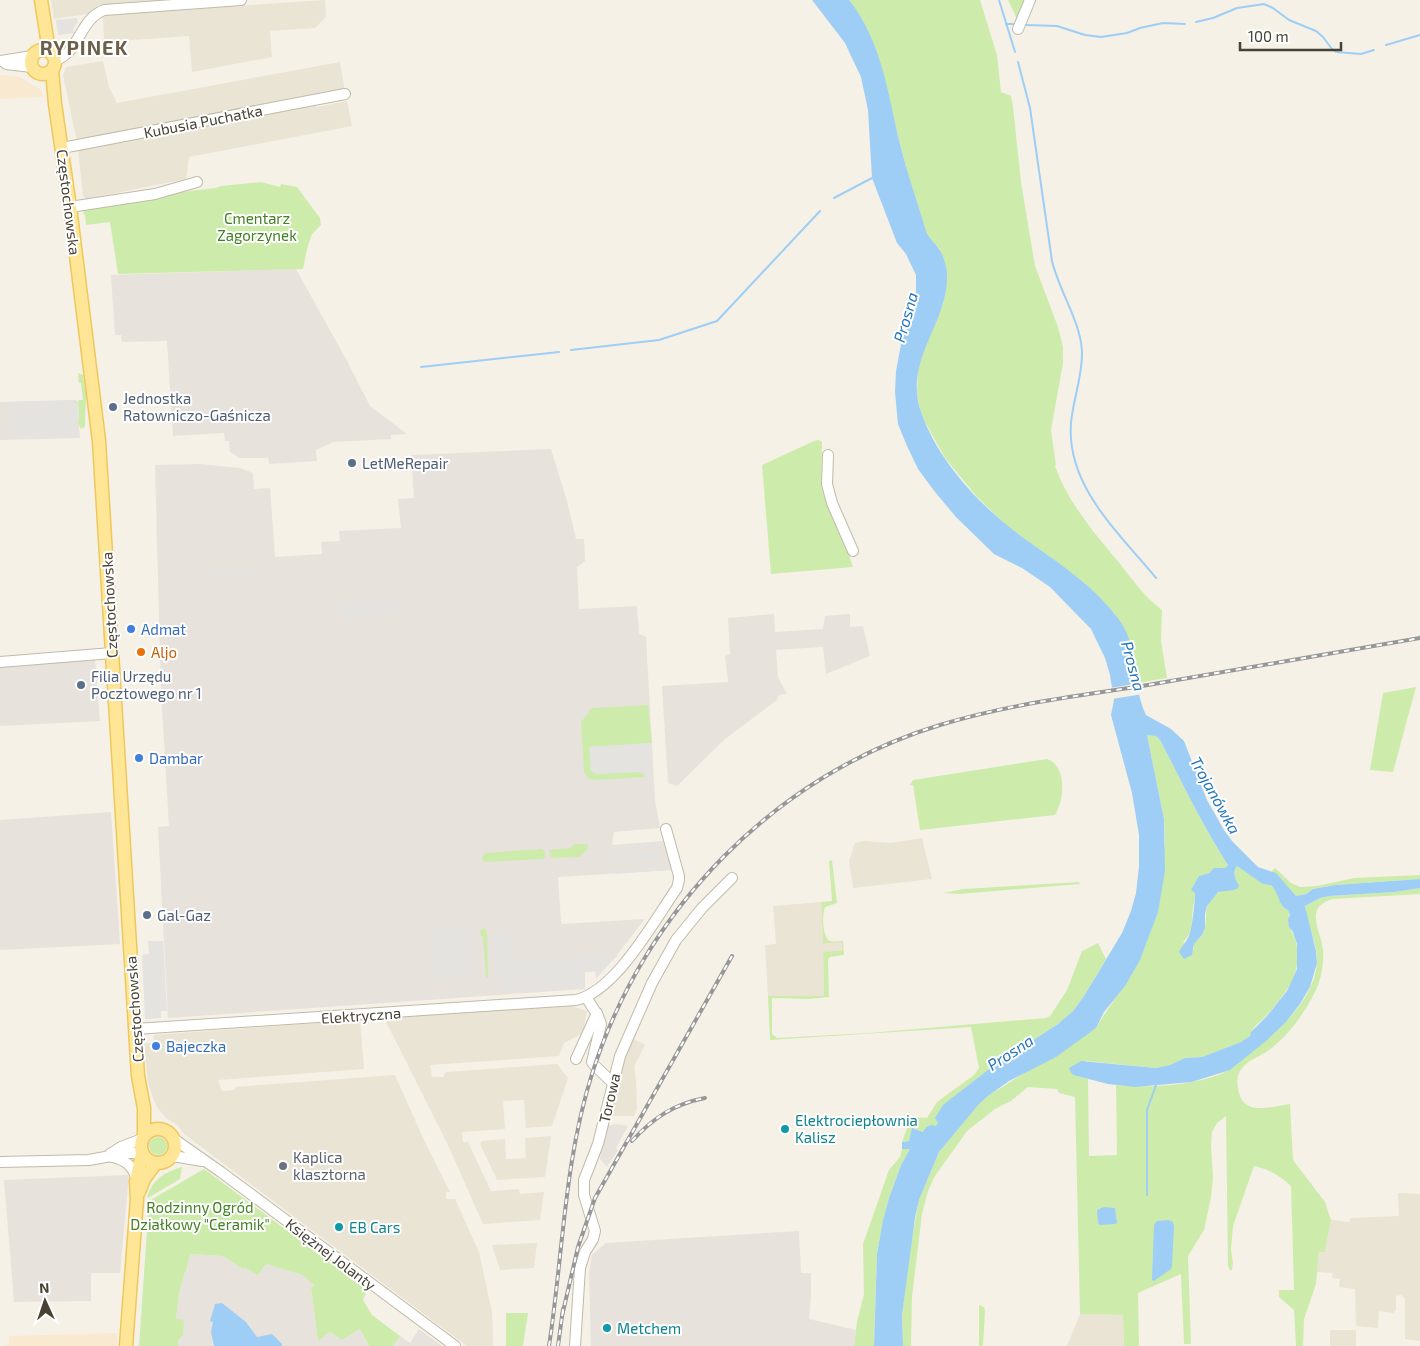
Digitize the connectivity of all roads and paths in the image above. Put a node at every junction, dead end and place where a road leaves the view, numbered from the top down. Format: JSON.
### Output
{"nodes":[{"id":1,"x":241,"y":0,"type":"edge"},
{"id":2,"x":1030,"y":0,"type":"edge"},
{"id":3,"x":179,"y":2,"type":"edge"},
{"id":4,"x":41,"y":6,"type":"edge"},
{"id":5,"x":1018,"y":28,"type":"dead end"},
{"id":6,"x":44,"y":60,"type":"junction"},
{"id":7,"x":0,"y":62,"type":"edge"},
{"id":8,"x":345,"y":94,"type":"dead end"},
{"id":9,"x":62,"y":148,"type":"junction"},
{"id":10,"x":197,"y":182,"type":"dead end"},
{"id":11,"x":70,"y":207,"type":"junction"},
{"id":12,"x":828,"y":455,"type":"dead end"},
{"id":13,"x":852,"y":551,"type":"dead end"},
{"id":14,"x":112,"y":653,"type":"junction"},
{"id":15,"x":0,"y":662,"type":"edge"},
{"id":16,"x":666,"y":829,"type":"dead end"},
{"id":17,"x":732,"y":878,"type":"dead end"},
{"id":18,"x":586,"y":997,"type":"junction"},
{"id":19,"x":597,"y":1013,"type":"junction"},
{"id":20,"x":135,"y":1029,"type":"junction"},
{"id":21,"x":576,"y":1059,"type":"dead end"},
{"id":22,"x":612,"y":1082,"type":"junction"},
{"id":23,"x":144,"y":1108,"type":"junction"},
{"id":24,"x":163,"y":1130,"type":"junction"},
{"id":25,"x":143,"y":1137,"type":"junction"},
{"id":26,"x":174,"y":1139,"type":"junction"},
{"id":27,"x":142,"y":1153,"type":"junction"},
{"id":28,"x":171,"y":1157,"type":"junction"},
{"id":29,"x":107,"y":1158,"type":"junction"},
{"id":30,"x":206,"y":1162,"type":"junction"},
{"id":31,"x":2,"y":1163,"type":"edge"},
{"id":32,"x":156,"y":1163,"type":"junction"},
{"id":33,"x":136,"y":1177,"type":"junction"},
{"id":34,"x":137,"y":1199,"type":"junction"},
{"id":35,"x":126,"y":1346,"type":"edge"},
{"id":36,"x":455,"y":1346,"type":"edge"},
{"id":37,"x":575,"y":1346,"type":"edge"}],
"edges":[{"from":1,"to":3,"type":"street"},
{"from":2,"to":5,"type":"street"},
{"from":3,"to":6,"type":"street"},
{"from":4,"to":6,"type":"main road","name":"Częstochowska"},
{"from":6,"to":7,"type":"street"},
{"from":6,"to":9,"type":"main road","name":"Częstochowska"},
{"from":8,"to":9,"type":"street","name":"Kubusia Puchatka"},
{"from":9,"to":11,"type":"main road","name":"Częstochowska"},
{"from":10,"to":11,"type":"street"},
{"from":11,"to":14,"type":"main road","name":"Częstochowska"},
{"from":12,"to":13,"type":"street"},
{"from":14,"to":15,"type":"street"},
{"from":14,"to":20,"type":"main road","name":"Częstochowska"},
{"from":16,"to":18,"type":"street"},
{"from":17,"to":22,"type":"street","name":"Torowa"},
{"from":18,"to":19,"type":"street"},
{"from":18,"to":20,"type":"street","name":"Elektryczna"},
{"from":19,"to":21,"type":"street"},
{"from":19,"to":22,"type":"street"},
{"from":20,"to":23,"type":"main road","name":"Częstochowska"},
{"from":22,"to":37,"type":"street","name":"Torowa"},
{"from":23,"to":24,"type":"main road","name":"Częstochowska"},
{"from":23,"to":25,"type":"main road","name":"Częstochowska"},
{"from":24,"to":25,"type":"main road"},
{"from":24,"to":26,"type":"main road"},
{"from":25,"to":27,"type":"main road"},
{"from":25,"to":29,"type":"street"},
{"from":26,"to":28,"type":"main road"},
{"from":26,"to":30,"type":"street","name":"Księżnej Jolanty"},
{"from":27,"to":29,"type":"street"},
{"from":27,"to":32,"type":"main road"},
{"from":27,"to":33,"type":"main road"},
{"from":28,"to":30,"type":"street","name":"Księżnej Jolanty"},
{"from":28,"to":32,"type":"main road"},
{"from":29,"to":31,"type":"street"},
{"from":29,"to":33,"type":"street"},
{"from":30,"to":36,"type":"street","name":"Księżnej Jolanty"},
{"from":32,"to":34,"type":"main road"},
{"from":33,"to":34,"type":"main road"},
{"from":34,"to":35,"type":"main road"}]}
